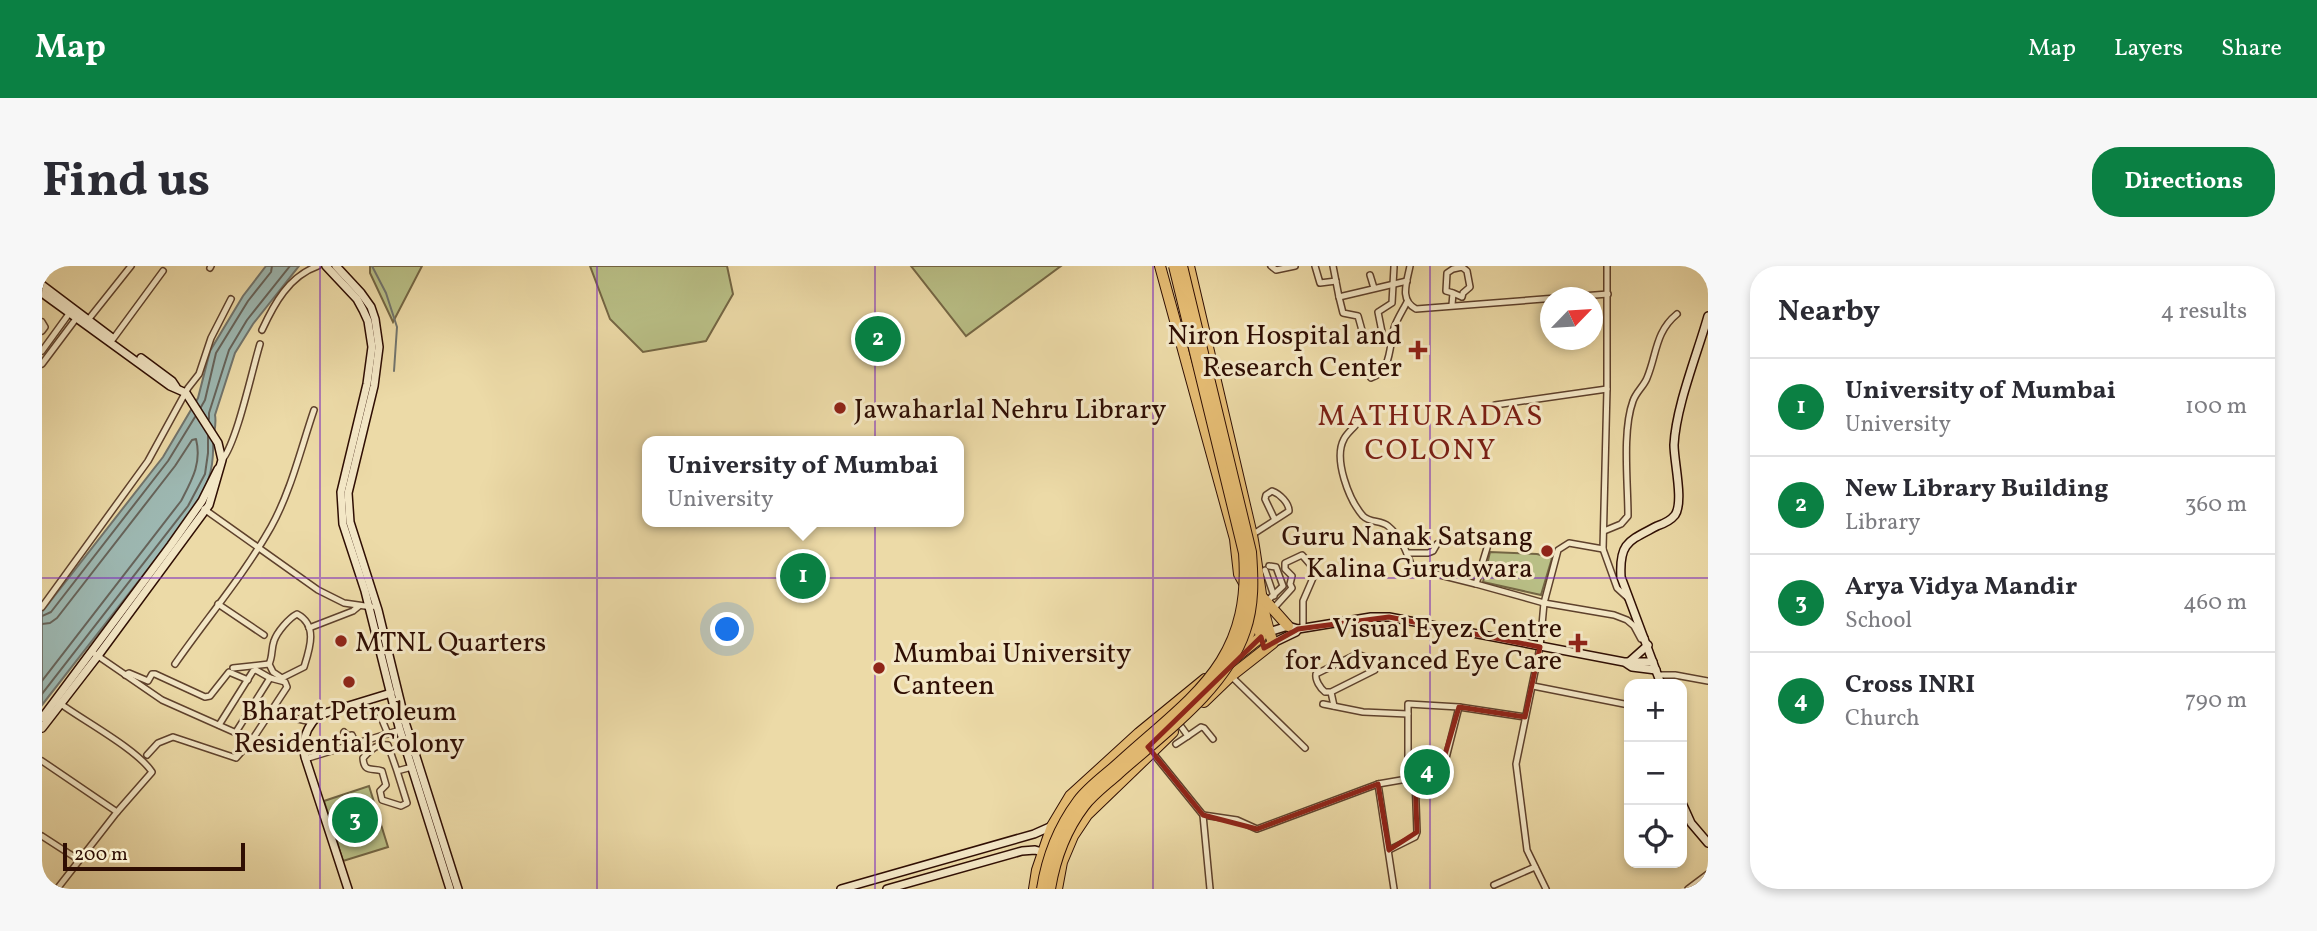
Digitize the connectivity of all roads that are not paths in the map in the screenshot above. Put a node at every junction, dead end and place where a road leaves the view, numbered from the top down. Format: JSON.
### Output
{"nodes":[{"id":1,"x":131,"y":266,"type":"edge"},
{"id":2,"x":318,"y":266,"type":"edge"},
{"id":3,"x":326,"y":266,"type":"edge"},
{"id":4,"x":337,"y":266,"type":"edge"},
{"id":5,"x":1160,"y":266,"type":"edge"},
{"id":6,"x":1174,"y":266,"type":"edge"},
{"id":7,"x":1182,"y":266,"type":"edge"},
{"id":8,"x":1189,"y":266,"type":"edge"},
{"id":9,"x":1271,"y":266,"type":"edge"},
{"id":10,"x":1295,"y":266,"type":"edge"},
{"id":11,"x":1315,"y":266,"type":"edge"},
{"id":12,"x":1333,"y":266,"type":"edge"},
{"id":13,"x":1410,"y":266,"type":"edge"},
{"id":14,"x":1607,"y":266,"type":"edge"},
{"id":15,"x":1394,"y":267,"type":"edge"},
{"id":16,"x":163,"y":271,"type":"dead end"},
{"id":17,"x":1370,"y":275,"type":"dead end"},
{"id":18,"x":1336,"y":281,"type":"junction"},
{"id":19,"x":1407,"y":281,"type":"junction"},
{"id":20,"x":1393,"y":284,"type":"junction"},
{"id":21,"x":42,"y":285,"type":"edge"},
{"id":22,"x":1374,"y":288,"type":"junction"},
{"id":23,"x":42,"y":293,"type":"edge"},
{"id":24,"x":1453,"y":293,"type":"junction"},
{"id":25,"x":1603,"y":294,"type":"edge"},
{"id":26,"x":1608,"y":294,"type":"junction"},
{"id":27,"x":1339,"y":297,"type":"junction"},
{"id":28,"x":230,"y":299,"type":"dead end"},
{"id":29,"x":1540,"y":299,"type":"edge"},
{"id":30,"x":1407,"y":302,"type":"junction"},
{"id":31,"x":1452,"y":305,"type":"junction"},
{"id":32,"x":71,"y":311,"type":"junction"},
{"id":33,"x":1677,"y":314,"type":"dead end"},
{"id":34,"x":78,"y":316,"type":"junction"},
{"id":35,"x":1708,"y":316,"type":"edge"},
{"id":36,"x":88,"y":320,"type":"junction"},
{"id":37,"x":42,"y":322,"type":"edge"},
{"id":38,"x":262,"y":330,"type":"dead end"},
{"id":39,"x":42,"y":331,"type":"edge"},
{"id":40,"x":57,"y":331,"type":"junction"},
{"id":41,"x":64,"y":335,"type":"junction"},
{"id":42,"x":1383,"y":337,"type":"dead end"},
{"id":43,"x":1207,"y":338,"type":"junction"},
{"id":44,"x":113,"y":339,"type":"junction"},
{"id":45,"x":1364,"y":341,"type":"dead end"},
{"id":46,"x":260,"y":344,"type":"dead end"},
{"id":47,"x":1182,"y":345,"type":"junction"},
{"id":48,"x":121,"y":347,"type":"junction"},
{"id":49,"x":42,"y":351,"type":"edge"},
{"id":50,"x":42,"y":364,"type":"edge"},
{"id":51,"x":1362,"y":365,"type":"dead end"},
{"id":52,"x":370,"y":385,"type":"junction"},
{"id":53,"x":1607,"y":389,"type":"junction"},
{"id":54,"x":186,"y":393,"type":"junction"},
{"id":55,"x":1495,"y":405,"type":"dead end"},
{"id":56,"x":314,"y":410,"type":"dead end"},
{"id":57,"x":1358,"y":422,"type":"dead end"},
{"id":58,"x":221,"y":463,"type":"junction"},
{"id":59,"x":202,"y":507,"type":"junction"},
{"id":60,"x":1275,"y":520,"type":"junction"},
{"id":61,"x":1604,"y":531,"type":"junction"},
{"id":62,"x":1252,"y":535,"type":"junction"},
{"id":63,"x":259,"y":547,"type":"junction"},
{"id":64,"x":1603,"y":549,"type":"junction"},
{"id":65,"x":1407,"y":553,"type":"junction"},
{"id":66,"x":1264,"y":568,"type":"junction"},
{"id":67,"x":1239,"y":573,"type":"junction"},
{"id":68,"x":1476,"y":584,"type":"junction"},
{"id":69,"x":1265,"y":599,"type":"junction"},
{"id":70,"x":1629,"y":600,"type":"junction"},
{"id":71,"x":1544,"y":603,"type":"junction"},
{"id":72,"x":218,"y":604,"type":"junction"},
{"id":73,"x":359,"y":606,"type":"junction"},
{"id":74,"x":42,"y":607,"type":"edge"},
{"id":75,"x":373,"y":607,"type":"junction"},
{"id":76,"x":309,"y":628,"type":"junction"},
{"id":77,"x":1296,"y":628,"type":"junction"},
{"id":78,"x":1265,"y":634,"type":"junction"},
{"id":79,"x":264,"y":635,"type":"dead end"},
{"id":80,"x":1647,"y":642,"type":"junction"},
{"id":81,"x":1269,"y":646,"type":"junction"},
{"id":82,"x":1541,"y":646,"type":"junction"},
{"id":83,"x":95,"y":654,"type":"junction"},
{"id":84,"x":1228,"y":662,"type":"junction"},
{"id":85,"x":1626,"y":662,"type":"junction"},
{"id":86,"x":175,"y":664,"type":"dead end"},
{"id":87,"x":269,"y":664,"type":"junction"},
{"id":88,"x":233,"y":668,"type":"dead end"},
{"id":89,"x":1656,"y":669,"type":"junction"},
{"id":90,"x":125,"y":676,"type":"junction"},
{"id":91,"x":1231,"y":676,"type":"junction"},
{"id":92,"x":270,"y":678,"type":"junction"},
{"id":93,"x":1659,"y":679,"type":"edge"},
{"id":94,"x":248,"y":680,"type":"junction"},
{"id":95,"x":148,"y":681,"type":"junction"},
{"id":96,"x":1708,"y":681,"type":"edge"},
{"id":97,"x":1198,"y":684,"type":"junction"},
{"id":98,"x":1533,"y":686,"type":"junction"},
{"id":99,"x":144,"y":687,"type":"junction"},
{"id":100,"x":393,"y":692,"type":"junction"},
{"id":101,"x":1331,"y":692,"type":"junction"},
{"id":102,"x":58,"y":702,"type":"junction"},
{"id":103,"x":1323,"y":704,"type":"dead end"},
{"id":104,"x":1624,"y":704,"type":"edge"},
{"id":105,"x":1334,"y":706,"type":"junction"},
{"id":106,"x":1458,"y":707,"type":"junction"},
{"id":107,"x":270,"y":713,"type":"junction"},
{"id":108,"x":1408,"y":714,"type":"junction"},
{"id":109,"x":380,"y":715,"type":"dead end"},
{"id":110,"x":42,"y":718,"type":"edge"},
{"id":111,"x":1525,"y":718,"type":"junction"},
{"id":112,"x":312,"y":722,"type":"junction"},
{"id":113,"x":219,"y":725,"type":"junction"},
{"id":114,"x":1180,"y":725,"type":"junction"},
{"id":115,"x":42,"y":728,"type":"edge"},
{"id":116,"x":359,"y":730,"type":"dead end"},
{"id":117,"x":400,"y":730,"type":"junction"},
{"id":118,"x":236,"y":732,"type":"junction"},
{"id":119,"x":344,"y":732,"type":"dead end"},
{"id":120,"x":1139,"y":733,"type":"junction"},
{"id":121,"x":388,"y":734,"type":"junction"},
{"id":122,"x":352,"y":736,"type":"junction"},
{"id":123,"x":1188,"y":736,"type":"junction"},
{"id":124,"x":1213,"y":739,"type":"dead end"},
{"id":125,"x":252,"y":740,"type":"junction"},
{"id":126,"x":356,"y":744,"type":"junction"},
{"id":127,"x":1176,"y":744,"type":"dead end"},
{"id":128,"x":1305,"y":748,"type":"dead end"},
{"id":129,"x":1152,"y":752,"type":"junction"},
{"id":130,"x":147,"y":755,"type":"dead end"},
{"id":131,"x":306,"y":759,"type":"junction"},
{"id":132,"x":42,"y":761,"type":"edge"},
{"id":133,"x":413,"y":770,"type":"junction"},
{"id":134,"x":398,"y":774,"type":"junction"},
{"id":135,"x":1411,"y":778,"type":"junction"},
{"id":136,"x":1378,"y":784,"type":"junction"},
{"id":137,"x":1683,"y":805,"type":"edge"},
{"id":138,"x":117,"y":812,"type":"junction"},
{"id":139,"x":1203,"y":815,"type":"junction"},
{"id":140,"x":1052,"y":826,"type":"junction"},
{"id":141,"x":42,"y":836,"type":"edge"},
{"id":142,"x":1708,"y":843,"type":"edge"},
{"id":143,"x":1389,"y":850,"type":"junction"},
{"id":144,"x":1042,"y":852,"type":"junction"},
{"id":145,"x":947,"y":857,"type":"junction"},
{"id":146,"x":79,"y":860,"type":"junction"},
{"id":147,"x":1535,"y":867,"type":"junction"},
{"id":148,"x":951,"y":870,"type":"junction"},
{"id":149,"x":1708,"y":874,"type":"edge"},
{"id":150,"x":866,"y":885,"type":"edge"},
{"id":151,"x":1494,"y":885,"type":"dead end"},
{"id":152,"x":57,"y":889,"type":"edge"},
{"id":153,"x":348,"y":889,"type":"edge"},
{"id":154,"x":450,"y":889,"type":"edge"},
{"id":155,"x":458,"y":889,"type":"edge"},
{"id":156,"x":842,"y":889,"type":"edge"},
{"id":157,"x":887,"y":889,"type":"edge"},
{"id":158,"x":1034,"y":889,"type":"edge"},
{"id":159,"x":1042,"y":889,"type":"edge"},
{"id":160,"x":1050,"y":889,"type":"edge"},
{"id":161,"x":1056,"y":889,"type":"edge"},
{"id":162,"x":1210,"y":889,"type":"edge"},
{"id":163,"x":1394,"y":889,"type":"edge"},
{"id":164,"x":1546,"y":889,"type":"edge"},
{"id":165,"x":1688,"y":889,"type":"edge"}],
"edges":[{"from":1,"to":36,"type":"street"},
{"from":2,"to":38,"type":"street"},
{"from":3,"to":52,"type":"street"},
{"from":4,"to":52,"type":"street"},
{"from":5,"to":47,"type":"highway"},
{"from":6,"to":159,"type":"highway","bridge":true},
{"from":7,"to":160,"type":"highway","bridge":true},
{"from":8,"to":43,"type":"highway"},
{"from":9,"to":10,"type":"street"},
{"from":11,"to":18,"type":"street"},
{"from":12,"to":18,"type":"street"},
{"from":13,"to":19,"type":"street"},
{"from":14,"to":26,"type":"street"},
{"from":15,"to":20,"type":"street"},
{"from":16,"to":44,"type":"street"},
{"from":17,"to":22,"type":"street"},
{"from":18,"to":27,"type":"street"},
{"from":19,"to":20,"type":"street"},
{"from":19,"to":30,"type":"street"},
{"from":20,"to":22,"type":"street"},
{"from":20,"to":42,"type":"street"},
{"from":21,"to":32,"type":"street"},
{"from":22,"to":27,"type":"street"},
{"from":23,"to":32,"type":"street"},
{"from":24,"to":24,"type":"street"},
{"from":24,"to":31,"type":"street"},
{"from":25,"to":26,"type":"street"},
{"from":26,"to":53,"type":"street"},
{"from":27,"to":45,"type":"street"},
{"from":28,"to":54,"type":"street"},
{"from":29,"to":31,"type":"street"},
{"from":30,"to":31,"type":"street"},
{"from":30,"to":51,"type":"street"},
{"from":32,"to":34,"type":"street"},
{"from":32,"to":40,"type":"street"},
{"from":33,"to":61,"type":"street"},
{"from":34,"to":36,"type":"street"},
{"from":34,"to":41,"type":"street"},
{"from":34,"to":48,"type":"street"},
{"from":35,"to":70,"type":"street"},
{"from":36,"to":44,"type":"street"},
{"from":37,"to":39,"type":"street"},
{"from":40,"to":41,"type":"street"},
{"from":40,"to":49,"type":"street"},
{"from":41,"to":50,"type":"street"},
{"from":43,"to":47,"type":"highway"},
{"from":43,"to":62,"type":"highway"},
{"from":44,"to":48,"type":"street"},
{"from":46,"to":58,"type":"street"},
{"from":47,"to":67,"type":"highway"},
{"from":48,"to":54,"type":"street"},
{"from":52,"to":75,"type":"street"},
{"from":53,"to":55,"type":"street"},
{"from":53,"to":61,"type":"street"},
{"from":54,"to":58,"type":"street"},
{"from":54,"to":74,"type":"street"},
{"from":56,"to":63,"type":"street"},
{"from":57,"to":65,"type":"street"},
{"from":58,"to":59,"type":"street"},
{"from":59,"to":63,"type":"street"},
{"from":59,"to":83,"type":"street"},
{"from":60,"to":60,"type":"street"},
{"from":60,"to":62,"type":"street"},
{"from":61,"to":64,"type":"street"},
{"from":62,"to":66,"type":"highway"},
{"from":63,"to":72,"type":"street"},
{"from":63,"to":73,"type":"street"},
{"from":64,"to":70,"type":"street"},
{"from":64,"to":71,"type":"street"},
{"from":65,"to":68,"type":"street"},
{"from":65,"to":68,"type":"street"},
{"from":66,"to":67,"type":"highway"},
{"from":66,"to":69,"type":"highway"},
{"from":66,"to":69,"type":"street"},
{"from":67,"to":69,"type":"highway"},
{"from":67,"to":97,"type":"highway"},
{"from":68,"to":71,"type":"street"},
{"from":69,"to":77,"type":"highway"},
{"from":69,"to":77,"type":"street"},
{"from":69,"to":78,"type":"highway"},
{"from":69,"to":84,"type":"highway"},
{"from":70,"to":80,"type":"street"},
{"from":71,"to":80,"type":"street"},
{"from":71,"to":82,"type":"street"},
{"from":72,"to":79,"type":"street"},
{"from":72,"to":86,"type":"street"},
{"from":73,"to":75,"type":"street"},
{"from":73,"to":76,"type":"street"},
{"from":75,"to":100,"type":"street"},
{"from":76,"to":87,"type":"street"},
{"from":76,"to":87,"type":"street"},
{"from":77,"to":78,"type":"street"},
{"from":77,"to":81,"type":"street"},
{"from":77,"to":82,"type":"street"},
{"from":78,"to":81,"type":"highway"},
{"from":78,"to":84,"type":"highway"},
{"from":80,"to":85,"type":"street"},
{"from":80,"to":89,"type":"street"},
{"from":81,"to":91,"type":"highway"},
{"from":82,"to":85,"type":"street"},
{"from":82,"to":98,"type":"street"},
{"from":83,"to":90,"type":"street"},
{"from":83,"to":102,"type":"street"},
{"from":84,"to":97,"type":"highway"},
{"from":85,"to":89,"type":"street"},
{"from":87,"to":88,"type":"street"},
{"from":89,"to":93,"type":"street"},
{"from":89,"to":96,"type":"street"},
{"from":90,"to":95,"type":"street"},
{"from":90,"to":99,"type":"street"},
{"from":91,"to":114,"type":"highway"},
{"from":91,"to":128,"type":"street"},
{"from":92,"to":94,"type":"street"},
{"from":92,"to":107,"type":"street"},
{"from":92,"to":118,"type":"street"},
{"from":94,"to":95,"type":"street"},
{"from":94,"to":113,"type":"street"},
{"from":95,"to":99,"type":"street"},
{"from":97,"to":120,"type":"highway"},
{"from":98,"to":104,"type":"street"},
{"from":98,"to":111,"type":"street"},
{"from":99,"to":113,"type":"street"},
{"from":100,"to":112,"type":"street"},
{"from":100,"to":117,"type":"street"},
{"from":100,"to":155,"type":"street"},
{"from":101,"to":101,"type":"street"},
{"from":101,"to":105,"type":"street"},
{"from":102,"to":110,"type":"street"},
{"from":102,"to":115,"type":"street"},
{"from":102,"to":138,"type":"street"},
{"from":103,"to":105,"type":"street"},
{"from":105,"to":108,"type":"street"},
{"from":106,"to":108,"type":"street"},
{"from":106,"to":111,"type":"street"},
{"from":106,"to":135,"type":"street"},
{"from":107,"to":112,"type":"street"},
{"from":107,"to":125,"type":"street"},
{"from":108,"to":135,"type":"street"},
{"from":109,"to":121,"type":"street"},
{"from":111,"to":147,"type":"street"},
{"from":112,"to":131,"type":"street"},
{"from":113,"to":118,"type":"street"},
{"from":114,"to":123,"type":"street"},
{"from":114,"to":129,"type":"highway"},
{"from":116,"to":122,"type":"street"},
{"from":117,"to":121,"type":"street"},
{"from":117,"to":133,"type":"street"},
{"from":118,"to":125,"type":"street"},
{"from":119,"to":122,"type":"street"},
{"from":120,"to":129,"type":"street"},
{"from":120,"to":140,"type":"highway"},
{"from":121,"to":126,"type":"street"},
{"from":122,"to":126,"type":"street"},
{"from":123,"to":124,"type":"street"},
{"from":123,"to":127,"type":"street"},
{"from":125,"to":130,"type":"street"},
{"from":126,"to":131,"type":"street"},
{"from":129,"to":139,"type":"street"},
{"from":129,"to":161,"type":"highway"},
{"from":131,"to":153,"type":"street"},
{"from":132,"to":138,"type":"street"},
{"from":133,"to":134,"type":"street"},
{"from":133,"to":154,"type":"street"},
{"from":134,"to":134,"type":"street"},
{"from":135,"to":136,"type":"street"},
{"from":135,"to":143,"type":"street"},
{"from":136,"to":139,"type":"street"},
{"from":136,"to":143,"type":"street"},
{"from":137,"to":142,"type":"street"},
{"from":138,"to":146,"type":"street"},
{"from":139,"to":162,"type":"street"},
{"from":140,"to":144,"type":"highway"},
{"from":140,"to":145,"type":"street"},
{"from":141,"to":146,"type":"street"},
{"from":143,"to":163,"type":"street"},
{"from":144,"to":148,"type":"street"},
{"from":144,"to":158,"type":"highway"},
{"from":145,"to":148,"type":"street"},
{"from":145,"to":150,"type":"street"},
{"from":146,"to":152,"type":"street"},
{"from":147,"to":151,"type":"street"},
{"from":147,"to":164,"type":"street"},
{"from":148,"to":157,"type":"street"},
{"from":149,"to":165,"type":"street"},
{"from":150,"to":156,"type":"street"}]}
